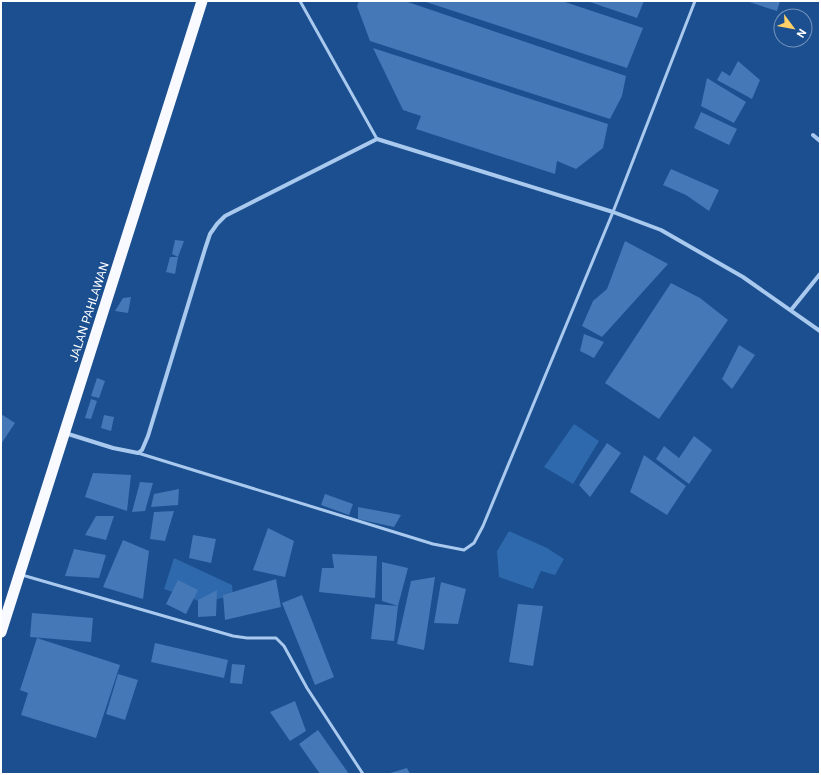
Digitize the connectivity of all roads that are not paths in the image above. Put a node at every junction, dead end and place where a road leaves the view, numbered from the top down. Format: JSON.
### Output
{"nodes":[{"id":1,"x":202,"y":1,"type":"edge"},
{"id":2,"x":300,"y":1,"type":"edge"},
{"id":3,"x":696,"y":1,"type":"edge"},
{"id":4,"x":813,"y":135,"type":"dead end"},
{"id":5,"x":377,"y":139,"type":"junction"},
{"id":6,"x":820,"y":141,"type":"edge"},
{"id":7,"x":614,"y":212,"type":"junction"},
{"id":8,"x":820,"y":274,"type":"edge"},
{"id":9,"x":791,"y":310,"type":"junction"},
{"id":10,"x":820,"y":331,"type":"edge"},
{"id":11,"x":64,"y":433,"type":"junction"},
{"id":12,"x":138,"y":453,"type":"junction"},
{"id":13,"x":20,"y":574,"type":"junction"},
{"id":14,"x":1,"y":632,"type":"edge"},
{"id":15,"x":363,"y":774,"type":"edge"}],
"edges":[{"from":1,"to":11,"type":"highway","name":"JALAN PAHLAWAN"},
{"from":2,"to":5,"type":"lane"},
{"from":3,"to":7,"type":"lane"},
{"from":4,"to":6,"type":"street"},
{"from":5,"to":7,"type":"street"},
{"from":5,"to":12,"type":"street"},
{"from":7,"to":9,"type":"street"},
{"from":7,"to":12,"type":"lane"},
{"from":8,"to":9,"type":"street"},
{"from":9,"to":10,"type":"street"},
{"from":11,"to":12,"type":"street"},
{"from":11,"to":13,"type":"highway","name":"JALAN PAHLAWAN"},
{"from":13,"to":14,"type":"highway","name":"JALAN PAHLAWAN"},
{"from":13,"to":15,"type":"lane"}]}
